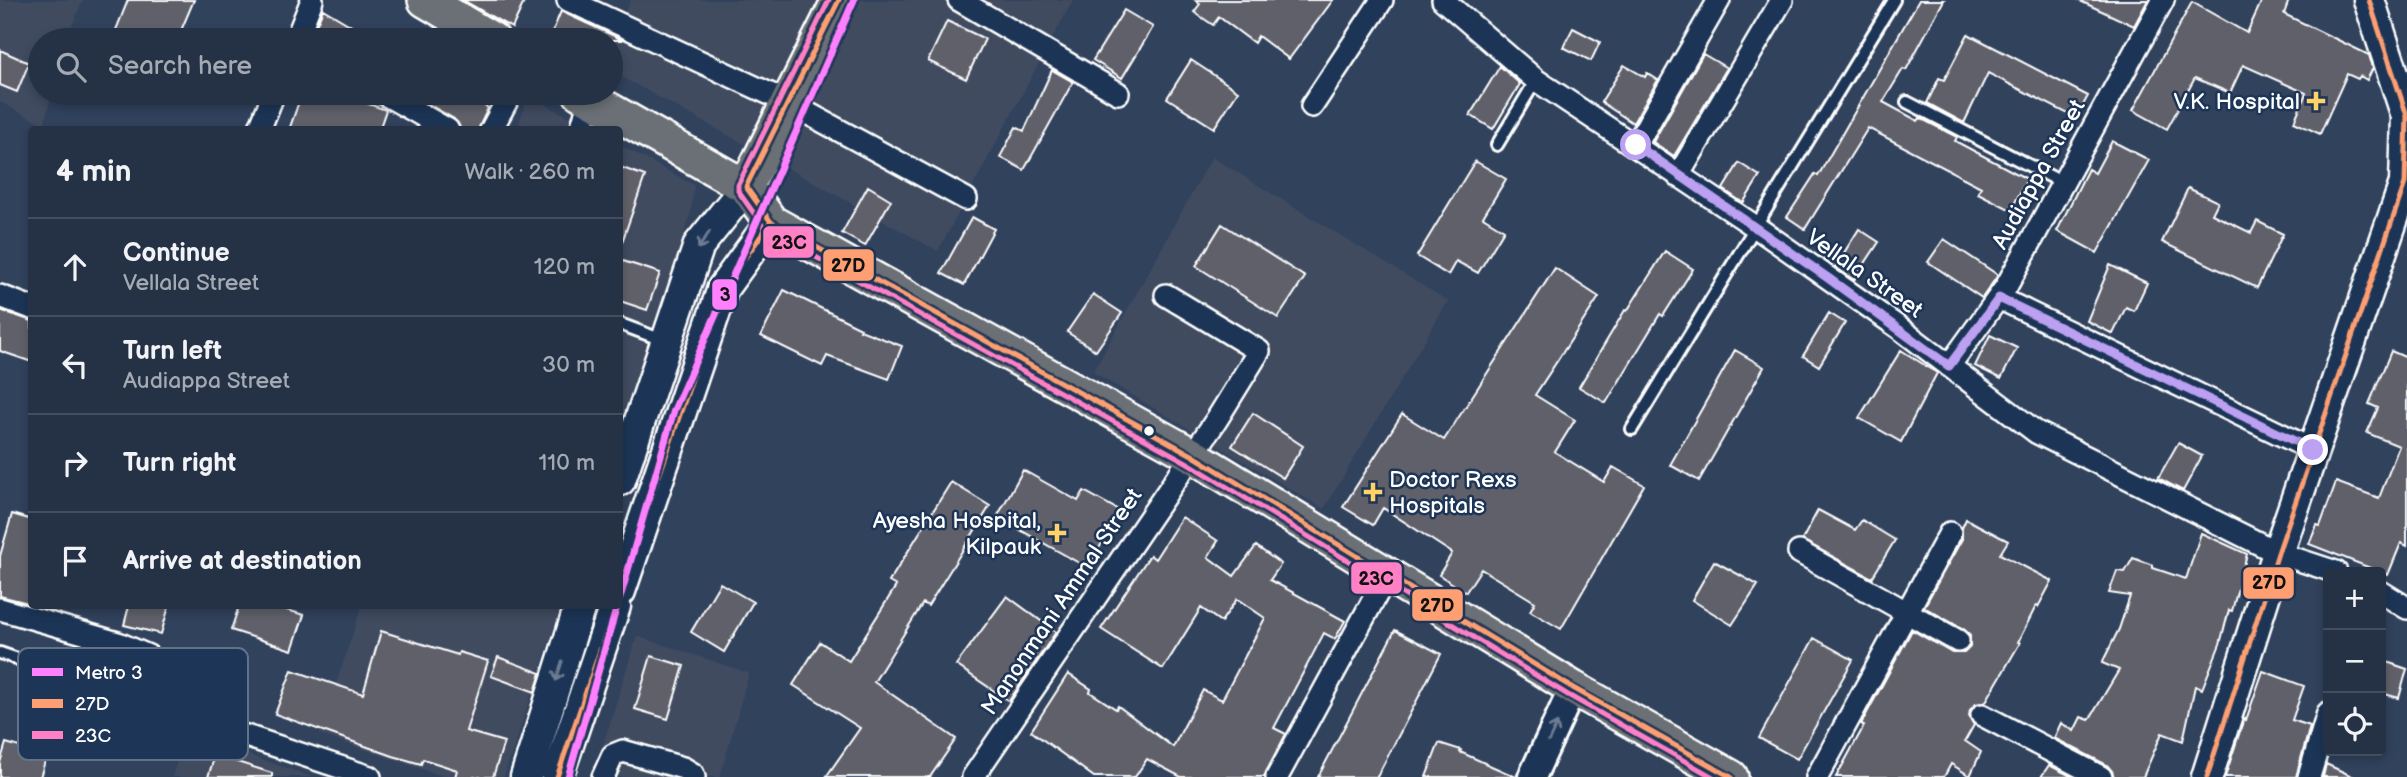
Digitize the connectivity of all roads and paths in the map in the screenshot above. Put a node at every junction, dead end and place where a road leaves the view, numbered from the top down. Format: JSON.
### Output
{"nodes":[{"id":1,"x":312,"y":0,"type":"edge"},
{"id":2,"x":425,"y":0,"type":"edge"},
{"id":3,"x":568,"y":0,"type":"edge"},
{"id":4,"x":839,"y":0,"type":"edge"},
{"id":5,"x":959,"y":0,"type":"edge"},
{"id":6,"x":1382,"y":0,"type":"edge"},
{"id":7,"x":1443,"y":0,"type":"edge"},
{"id":8,"x":1719,"y":0,"type":"edge"},
{"id":9,"x":1782,"y":0,"type":"edge"},
{"id":10,"x":2163,"y":0,"type":"edge"},
{"id":11,"x":2369,"y":0,"type":"edge"},
{"id":12,"x":1894,"y":1,"type":"edge"},
{"id":13,"x":301,"y":28,"type":"edge"},
{"id":14,"x":473,"y":28,"type":"edge"},
{"id":15,"x":1536,"y":80,"type":"junction"},
{"id":16,"x":1118,"y":93,"type":"dead end"},
{"id":17,"x":787,"y":102,"type":"junction"},
{"id":18,"x":1907,"y":102,"type":"dead end"},
{"id":19,"x":269,"y":105,"type":"edge"},
{"id":20,"x":404,"y":105,"type":"edge"},
{"id":21,"x":505,"y":105,"type":"edge"},
{"id":22,"x":1312,"y":106,"type":"dead end"},
{"id":23,"x":584,"y":107,"type":"edge"},
{"id":24,"x":262,"y":126,"type":"edge"},
{"id":25,"x":441,"y":126,"type":"edge"},
{"id":26,"x":493,"y":126,"type":"edge"},
{"id":27,"x":622,"y":126,"type":"edge"},
{"id":28,"x":623,"y":126,"type":"edge"},
{"id":29,"x":1497,"y":145,"type":"dead end"},
{"id":30,"x":1636,"y":145,"type":"junction"},
{"id":31,"x":2406,"y":155,"type":"edge"},
{"id":32,"x":1678,"y":176,"type":"junction"},
{"id":33,"x":2063,"y":183,"type":"junction"},
{"id":34,"x":746,"y":187,"type":"junction"},
{"id":35,"x":966,"y":200,"type":"dead end"},
{"id":36,"x":771,"y":222,"type":"junction"},
{"id":37,"x":1756,"y":227,"type":"junction"},
{"id":38,"x":1166,"y":295,"type":"dead end"},
{"id":39,"x":0,"y":296,"type":"edge"},
{"id":40,"x":1999,"y":298,"type":"junction"},
{"id":41,"x":28,"y":306,"type":"edge"},
{"id":42,"x":623,"y":325,"type":"edge"},
{"id":43,"x":665,"y":341,"type":"junction"},
{"id":44,"x":1949,"y":366,"type":"junction"},
{"id":45,"x":1632,"y":429,"type":"dead end"},
{"id":46,"x":2313,"y":450,"type":"junction"},
{"id":47,"x":1192,"y":455,"type":"junction"},
{"id":48,"x":623,"y":471,"type":"edge"},
{"id":49,"x":1950,"y":533,"type":"dead end"},
{"id":50,"x":1799,"y":552,"type":"dead end"},
{"id":51,"x":2278,"y":552,"type":"junction"},
{"id":52,"x":2323,"y":568,"type":"edge"},
{"id":53,"x":1387,"y":575,"type":"junction"},
{"id":54,"x":623,"y":582,"type":"edge"},
{"id":55,"x":2386,"y":595,"type":"edge"},
{"id":56,"x":2407,"y":608,"type":"edge"},
{"id":57,"x":0,"y":609,"type":"edge"},
{"id":58,"x":579,"y":609,"type":"edge"},
{"id":59,"x":614,"y":609,"type":"edge"},
{"id":60,"x":1906,"y":611,"type":"junction"},
{"id":61,"x":1958,"y":641,"type":"dead end"},
{"id":62,"x":130,"y":648,"type":"edge"},
{"id":63,"x":0,"y":653,"type":"edge"},
{"id":64,"x":18,"y":659,"type":"edge"},
{"id":65,"x":1573,"y":688,"type":"junction"},
{"id":66,"x":1982,"y":715,"type":"dead end"},
{"id":67,"x":2323,"y":730,"type":"edge"},
{"id":68,"x":248,"y":737,"type":"edge"},
{"id":69,"x":370,"y":777,"type":"edge"},
{"id":70,"x":526,"y":777,"type":"edge"},
{"id":71,"x":557,"y":777,"type":"edge"},
{"id":72,"x":603,"y":777,"type":"edge"},
{"id":73,"x":694,"y":777,"type":"edge"},
{"id":74,"x":973,"y":777,"type":"edge"},
{"id":75,"x":1277,"y":777,"type":"edge"},
{"id":76,"x":1532,"y":777,"type":"edge"},
{"id":77,"x":1731,"y":777,"type":"edge"},
{"id":78,"x":1817,"y":777,"type":"edge"},
{"id":79,"x":2101,"y":777,"type":"edge"},
{"id":80,"x":2207,"y":777,"type":"edge"},
{"id":81,"x":2309,"y":777,"type":"edge"}],
"edges":[{"from":1,"to":13,"type":"street"},
{"from":2,"to":14,"type":"main road"},
{"from":3,"to":17,"type":"street"},
{"from":4,"to":17,"type":"main road"},
{"from":5,"to":16,"type":"street"},
{"from":6,"to":22,"type":"street"},
{"from":7,"to":15,"type":"street","name":"Vellala Street"},
{"from":8,"to":30,"type":"street"},
{"from":9,"to":32,"type":"street"},
{"from":10,"to":33,"type":"street","name":"Audiappa Street"},
{"from":11,"to":31,"type":"main road"},
{"from":12,"to":37,"type":"lane"},
{"from":15,"to":29,"type":"lane"},
{"from":15,"to":30,"type":"street","name":"Vellala Street"},
{"from":17,"to":34,"type":"main road"},
{"from":17,"to":35,"type":"street"},
{"from":18,"to":33,"type":"lane"},
{"from":19,"to":24,"type":"street"},
{"from":20,"to":25,"type":"street"},
{"from":21,"to":26,"type":"street"},
{"from":23,"to":27,"type":"main road"},
{"from":28,"to":34,"type":"main road"},
{"from":30,"to":32,"type":"street","name":"Vellala Street"},
{"from":31,"to":46,"type":"main road"},
{"from":32,"to":37,"type":"street","name":"Vellala Street"},
{"from":33,"to":40,"type":"street","name":"Audiappa Street"},
{"from":34,"to":36,"type":"main road"},
{"from":34,"to":43,"type":"main road","one_way":true},
{"from":36,"to":47,"type":"main road"},
{"from":36,"to":54,"type":"main road"},
{"from":37,"to":44,"type":"street","name":"Vellala Street"},
{"from":37,"to":45,"type":"lane"},
{"from":38,"to":47,"type":"street","name":"Manonmani Ammal Street"},
{"from":39,"to":41,"type":"street"},
{"from":40,"to":44,"type":"street","name":"Audiappa Street"},
{"from":40,"to":46,"type":"street"},
{"from":42,"to":43,"type":"lane"},
{"from":43,"to":48,"type":"main road"},
{"from":44,"to":51,"type":"street","name":"Vellala Street"},
{"from":46,"to":51,"type":"main road"},
{"from":47,"to":53,"type":"main road"},
{"from":47,"to":74,"type":"street","name":"Manonmani Ammal Street"},
{"from":49,"to":60,"type":"street"},
{"from":50,"to":60,"type":"street"},
{"from":51,"to":52,"type":"street","name":"Vellala Street"},
{"from":51,"to":80,"type":"main road"},
{"from":53,"to":65,"type":"main road"},
{"from":53,"to":75,"type":"street"},
{"from":55,"to":56,"type":"street"},
{"from":57,"to":62,"type":"street"},
{"from":58,"to":70,"type":"main road","one_way":true},
{"from":59,"to":71,"type":"main road"},
{"from":60,"to":61,"type":"street"},
{"from":60,"to":78,"type":"street"},
{"from":63,"to":64,"type":"lane"},
{"from":76,"to":65,"type":"street","one_way":true},
{"from":65,"to":77,"type":"main road"},
{"from":66,"to":79,"type":"street"},
{"from":67,"to":81,"type":"street"},
{"from":68,"to":69,"type":"street"},
{"from":72,"to":73,"type":"street"}]}
